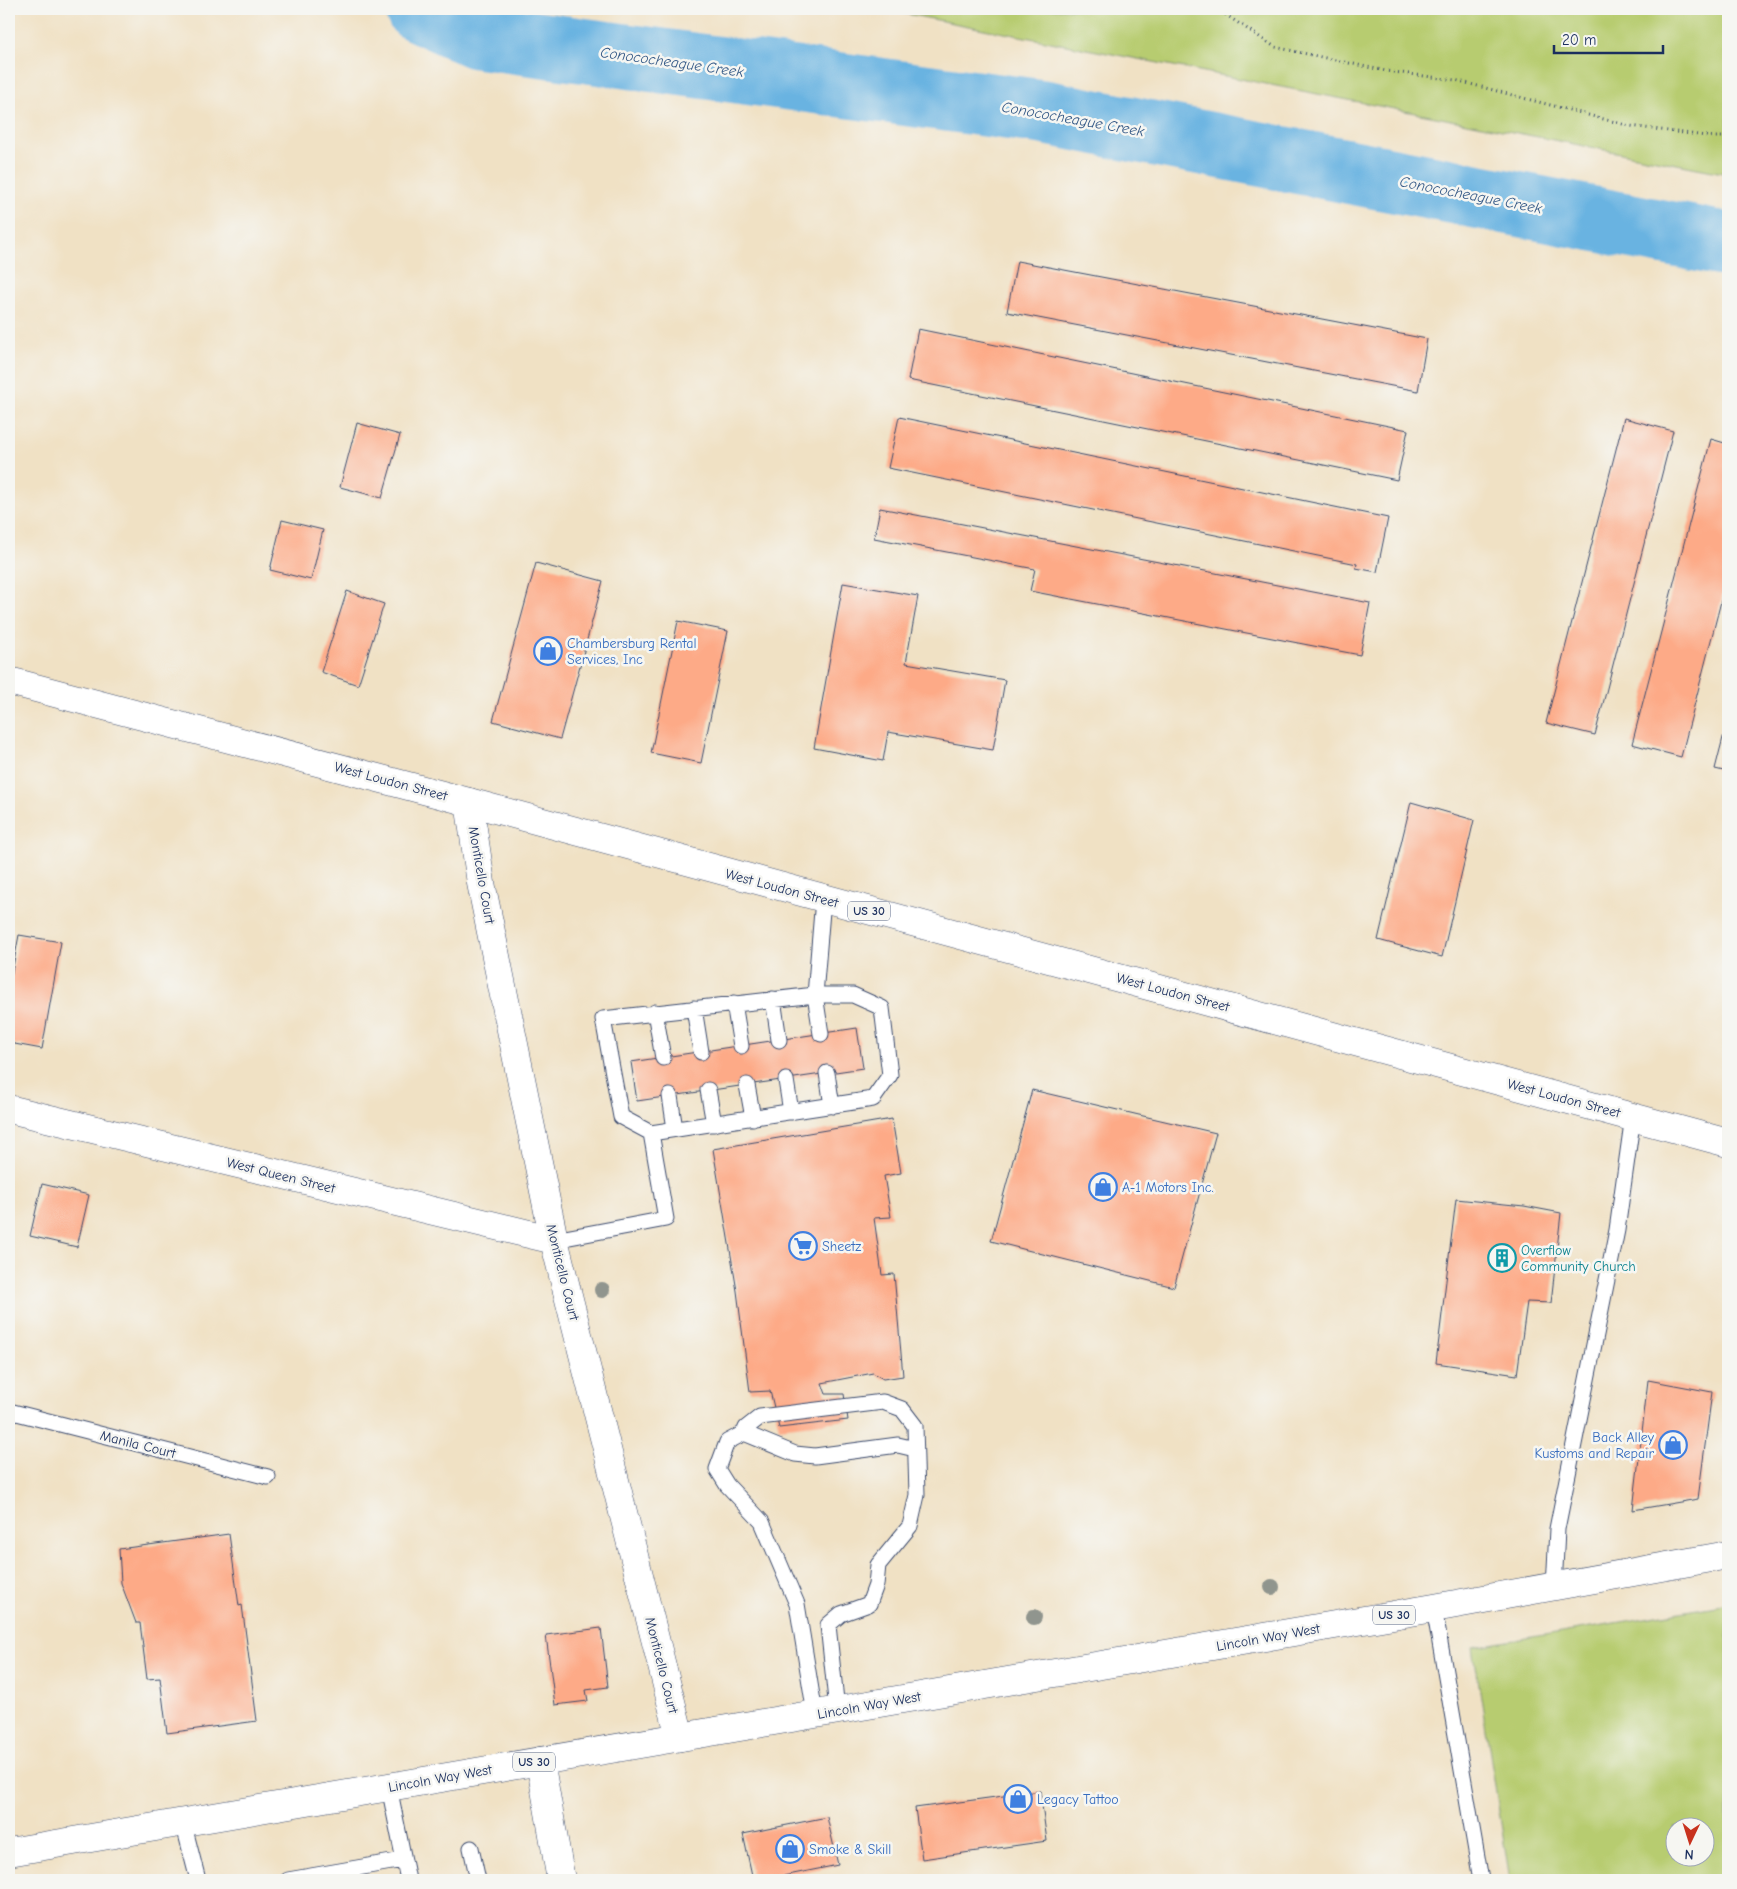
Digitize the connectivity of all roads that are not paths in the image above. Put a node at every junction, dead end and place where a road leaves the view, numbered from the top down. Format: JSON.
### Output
{"nodes":[{"id":1,"x":9,"y":681,"type":"edge"},
{"id":2,"x":469,"y":802,"type":"junction"},
{"id":3,"x":823,"y":899,"type":"junction"},
{"id":4,"x":815,"y":995,"type":"junction"},
{"id":5,"x":773,"y":1000,"type":"junction"},
{"id":6,"x":734,"y":1003,"type":"junction"},
{"id":7,"x":694,"y":1008,"type":"junction"},
{"id":8,"x":655,"y":1012,"type":"junction"},
{"id":9,"x":821,"y":1034,"type":"dead end"},
{"id":10,"x":779,"y":1040,"type":"dead end"},
{"id":11,"x":741,"y":1046,"type":"dead end"},
{"id":12,"x":701,"y":1052,"type":"dead end"},
{"id":13,"x":663,"y":1058,"type":"dead end"},
{"id":14,"x":827,"y":1073,"type":"dead end"},
{"id":15,"x":786,"y":1080,"type":"dead end"},
{"id":16,"x":747,"y":1085,"type":"dead end"},
{"id":17,"x":708,"y":1090,"type":"dead end"},
{"id":18,"x":670,"y":1096,"type":"dead end"},
{"id":19,"x":832,"y":1106,"type":"junction"},
{"id":20,"x":9,"y":1109,"type":"edge"},
{"id":21,"x":791,"y":1112,"type":"junction"},
{"id":22,"x":1632,"y":1116,"type":"junction"},
{"id":23,"x":754,"y":1118,"type":"junction"},
{"id":24,"x":714,"y":1124,"type":"junction"},
{"id":25,"x":675,"y":1129,"type":"junction"},
{"id":26,"x":651,"y":1133,"type":"junction"},
{"id":27,"x":1728,"y":1143,"type":"edge"},
{"id":28,"x":554,"y":1240,"type":"junction"},
{"id":29,"x":9,"y":1411,"type":"edge"},
{"id":30,"x":744,"y":1433,"type":"junction"},
{"id":31,"x":916,"y":1450,"type":"junction"},
{"id":32,"x":268,"y":1477,"type":"dead end"},
{"id":33,"x":1728,"y":1555,"type":"edge"},
{"id":34,"x":1554,"y":1588,"type":"junction"},
{"id":35,"x":1434,"y":1608,"type":"junction"},
{"id":36,"x":826,"y":1712,"type":"junction"},
{"id":37,"x":680,"y":1737,"type":"junction"},
{"id":38,"x":540,"y":1760,"type":"junction"},
{"id":39,"x":389,"y":1787,"type":"junction"},
{"id":40,"x":183,"y":1822,"type":"junction"},
{"id":41,"x":471,"y":1848,"type":"dead end"},
{"id":42,"x":9,"y":1852,"type":"edge"},
{"id":43,"x":403,"y":1860,"type":"junction"},
{"id":44,"x":198,"y":1880,"type":"edge"},
{"id":45,"x":288,"y":1880,"type":"edge"},
{"id":46,"x":408,"y":1880,"type":"edge"},
{"id":47,"x":478,"y":1880,"type":"edge"},
{"id":48,"x":561,"y":1880,"type":"edge"},
{"id":49,"x":1481,"y":1880,"type":"edge"}],
"edges":[{"from":1,"to":2,"type":"main road","name":"West Loudon Street","number":"US 30"},
{"from":2,"to":3,"type":"main road","name":"West Loudon Street","number":"US 30"},
{"from":2,"to":28,"type":"main road","name":"Monticello Court"},
{"from":3,"to":4,"type":"lane"},
{"from":3,"to":22,"type":"main road","name":"West Loudon Street","number":"US 30"},
{"from":4,"to":5,"type":"lane"},
{"from":4,"to":9,"type":"lane"},
{"from":4,"to":19,"type":"lane"},
{"from":5,"to":6,"type":"lane"},
{"from":5,"to":10,"type":"lane"},
{"from":6,"to":7,"type":"lane"},
{"from":6,"to":11,"type":"lane"},
{"from":7,"to":8,"type":"lane"},
{"from":7,"to":12,"type":"lane"},
{"from":8,"to":13,"type":"lane"},
{"from":8,"to":26,"type":"lane"},
{"from":14,"to":19,"type":"lane"},
{"from":15,"to":21,"type":"lane"},
{"from":16,"to":23,"type":"lane"},
{"from":17,"to":24,"type":"lane"},
{"from":18,"to":25,"type":"lane"},
{"from":19,"to":21,"type":"lane"},
{"from":20,"to":28,"type":"main road","name":"West Queen Street"},
{"from":21,"to":23,"type":"lane"},
{"from":22,"to":27,"type":"main road","name":"West Loudon Street","number":"US 30"},
{"from":22,"to":34,"type":"lane"},
{"from":23,"to":24,"type":"lane"},
{"from":24,"to":25,"type":"lane"},
{"from":25,"to":26,"type":"lane"},
{"from":26,"to":28,"type":"lane"},
{"from":28,"to":37,"type":"main road","name":"Monticello Court"},
{"from":29,"to":32,"type":"lane","name":"Manila Court"},
{"from":30,"to":31,"type":"lane"},
{"from":30,"to":31,"type":"lane"},
{"from":30,"to":36,"type":"lane"},
{"from":31,"to":36,"type":"lane"},
{"from":33,"to":34,"type":"main road","name":"Lincoln Way West","number":"US 30"},
{"from":34,"to":35,"type":"main road","name":"Lincoln Way West","number":"US 30"},
{"from":35,"to":36,"type":"main road","name":"Lincoln Way West","number":"US 30"},
{"from":35,"to":49,"type":"lane"},
{"from":36,"to":37,"type":"main road","name":"Lincoln Way West","number":"US 30"},
{"from":37,"to":38,"type":"main road","name":"Lincoln Way West","number":"US 30"},
{"from":38,"to":39,"type":"main road","name":"Lincoln Way West","number":"US 30"},
{"from":38,"to":48,"type":"main road"},
{"from":39,"to":40,"type":"main road","name":"Lincoln Way West","number":"US 30"},
{"from":39,"to":43,"type":"lane"},
{"from":40,"to":42,"type":"main road","name":"Lincoln Way West","number":"US 30"},
{"from":40,"to":44,"type":"lane"},
{"from":41,"to":47,"type":"lane"},
{"from":43,"to":45,"type":"lane"},
{"from":43,"to":46,"type":"lane"}]}
